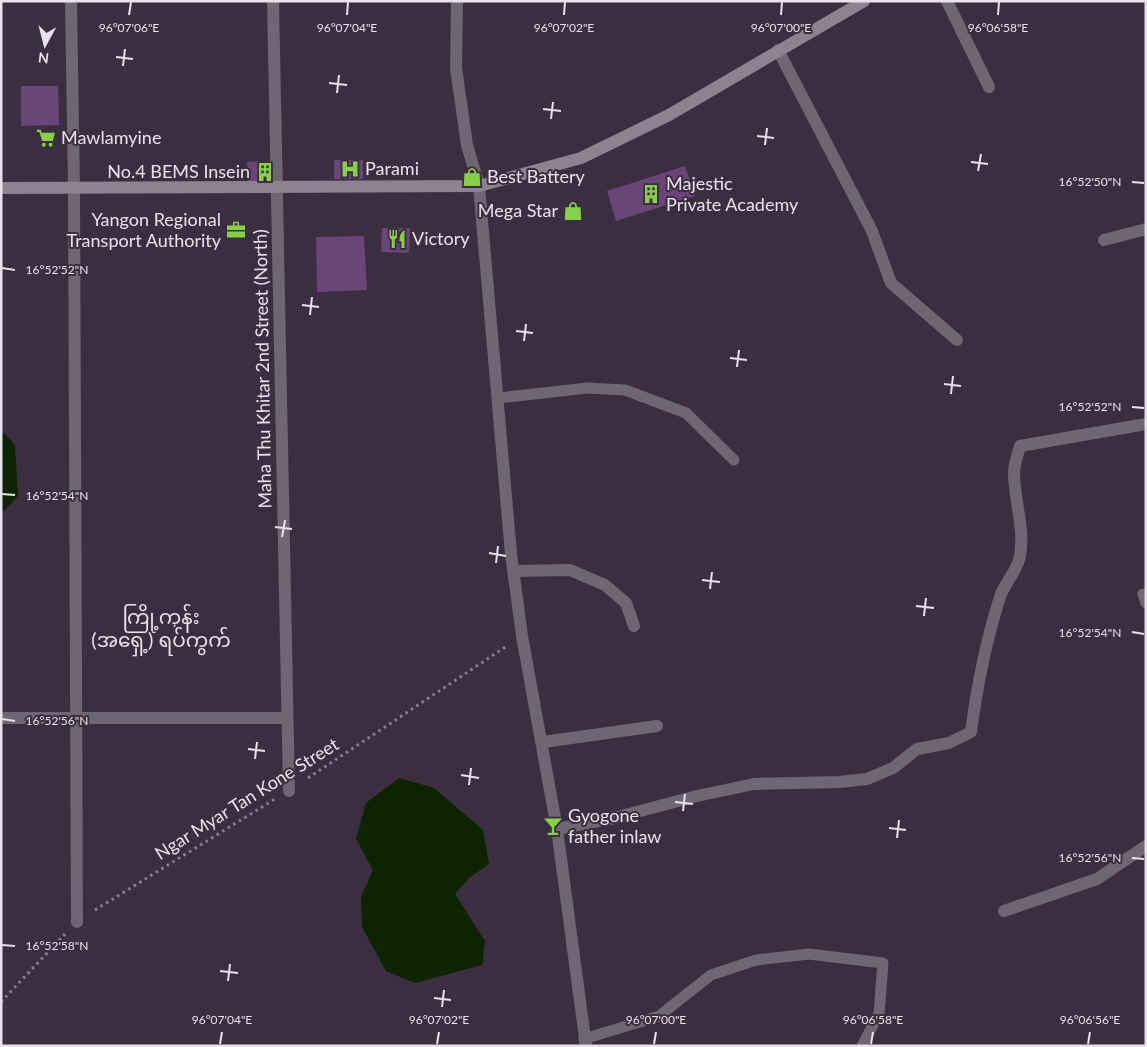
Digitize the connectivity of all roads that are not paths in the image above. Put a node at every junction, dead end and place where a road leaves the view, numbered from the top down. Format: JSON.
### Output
{"nodes":[{"id":1,"x":71,"y":1,"type":"edge"},
{"id":2,"x":273,"y":1,"type":"edge"},
{"id":3,"x":457,"y":1,"type":"edge"},
{"id":4,"x":864,"y":1,"type":"edge"},
{"id":5,"x":947,"y":1,"type":"edge"},
{"id":6,"x":778,"y":50,"type":"junction"},
{"id":7,"x":989,"y":87,"type":"dead end"},
{"id":8,"x":479,"y":186,"type":"junction"},
{"id":9,"x":277,"y":187,"type":"junction"},
{"id":10,"x":1,"y":188,"type":"edge"},
{"id":11,"x":74,"y":188,"type":"junction"},
{"id":12,"x":1146,"y":229,"type":"edge"},
{"id":13,"x":1104,"y":240,"type":"dead end"},
{"id":14,"x":957,"y":340,"type":"dead end"},
{"id":15,"x":498,"y":398,"type":"junction"},
{"id":16,"x":1146,"y":424,"type":"edge"},
{"id":17,"x":734,"y":460,"type":"dead end"},
{"id":18,"x":513,"y":571,"type":"junction"},
{"id":19,"x":634,"y":626,"type":"dead end"},
{"id":20,"x":1,"y":718,"type":"edge"},
{"id":21,"x":75,"y":718,"type":"junction"},
{"id":22,"x":287,"y":718,"type":"junction"},
{"id":23,"x":657,"y":726,"type":"dead end"},
{"id":24,"x":543,"y":742,"type":"junction"},
{"id":25,"x":289,"y":791,"type":"road end"},
{"id":26,"x":558,"y":828,"type":"junction"},
{"id":27,"x":1146,"y":846,"type":"edge"},
{"id":28,"x":1004,"y":911,"type":"dead end"},
{"id":29,"x":77,"y":922,"type":"road end"},
{"id":30,"x":585,"y":1042,"type":"edge"},
{"id":31,"x":862,"y":1046,"type":"edge"}],
"edges":[{"from":1,"to":11,"type":"street"},
{"from":2,"to":9,"type":"street","name":"Maha Thu Khitar 2nd Street (North)"},
{"from":3,"to":8,"type":"street"},
{"from":4,"to":6,"type":"street"},
{"from":5,"to":7,"type":"street"},
{"from":6,"to":8,"type":"street"},
{"from":6,"to":14,"type":"street"},
{"from":8,"to":9,"type":"street"},
{"from":8,"to":15,"type":"street"},
{"from":9,"to":11,"type":"street"},
{"from":9,"to":22,"type":"street","name":"Maha Thu Khitar 2nd Street (North)"},
{"from":10,"to":11,"type":"street"},
{"from":11,"to":21,"type":"street"},
{"from":12,"to":13,"type":"street"},
{"from":15,"to":17,"type":"lane"},
{"from":15,"to":18,"type":"street"},
{"from":16,"to":26,"type":"street"},
{"from":18,"to":19,"type":"street"},
{"from":18,"to":24,"type":"street"},
{"from":20,"to":21,"type":"street"},
{"from":21,"to":22,"type":"street"},
{"from":21,"to":29,"type":"street"},
{"from":22,"to":25,"type":"street","name":"Maha Thu Khitar 2nd Street (North)"},
{"from":23,"to":24,"type":"street"},
{"from":24,"to":26,"type":"street"},
{"from":26,"to":30,"type":"street"},
{"from":27,"to":28,"type":"street"},
{"from":30,"to":31,"type":"lane"}]}
